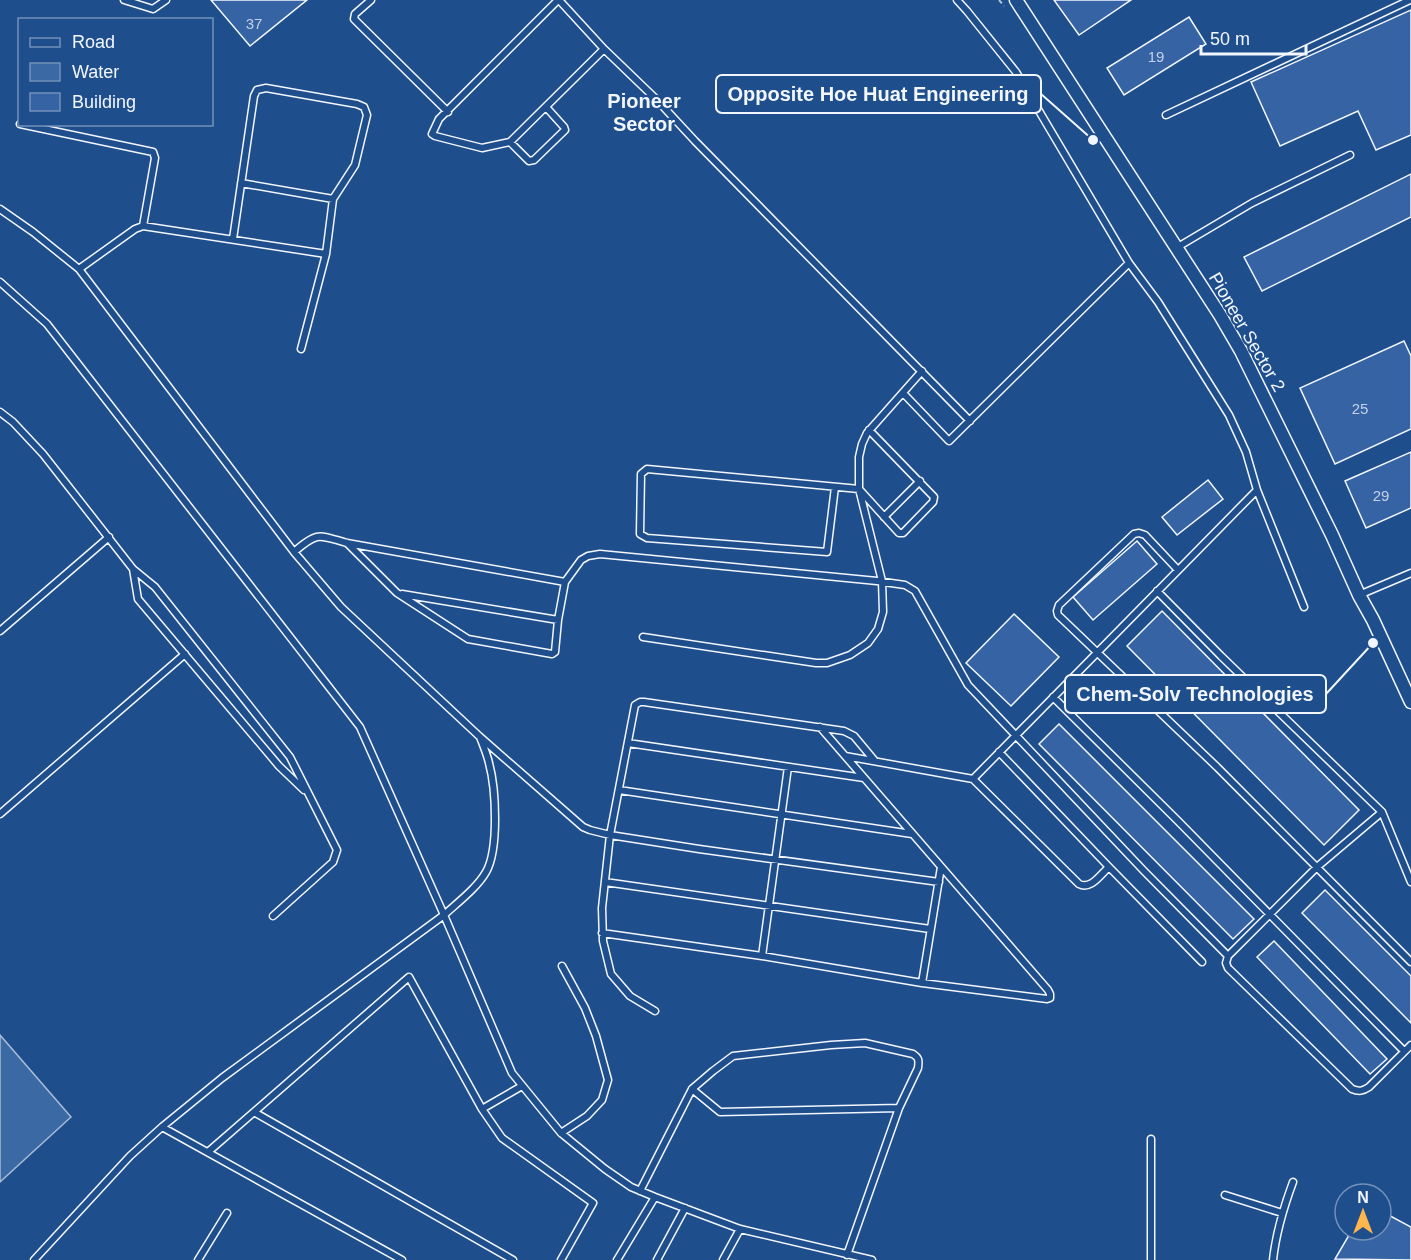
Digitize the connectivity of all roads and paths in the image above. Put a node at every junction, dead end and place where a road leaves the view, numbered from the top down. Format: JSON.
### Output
{"nodes":[{"id":1,"x":123,"y":0,"type":"edge"},
{"id":2,"x":166,"y":0,"type":"edge"},
{"id":3,"x":371,"y":0,"type":"edge"},
{"id":4,"x":559,"y":0,"type":"edge"},
{"id":5,"x":957,"y":0,"type":"edge"},
{"id":6,"x":999,"y":0,"type":"edge"},
{"id":7,"x":1016,"y":0,"type":"edge"},
{"id":8,"x":1410,"y":0,"type":"edge"},
{"id":9,"x":1005,"y":9,"type":"dead end"},
{"id":10,"x":604,"y":49,"type":"junction"},
{"id":11,"x":546,"y":107,"type":"junction"},
{"id":12,"x":448,"y":111,"type":"junction"},
{"id":13,"x":1166,"y":115,"type":"dead end"},
{"id":14,"x":28,"y":126,"type":"edge"},
{"id":15,"x":510,"y":142,"type":"junction"},
{"id":16,"x":1350,"y":154,"type":"dead end"},
{"id":17,"x":242,"y":183,"type":"junction"},
{"id":18,"x":333,"y":199,"type":"junction"},
{"id":19,"x":0,"y":209,"type":"edge"},
{"id":20,"x":143,"y":226,"type":"junction"},
{"id":21,"x":232,"y":239,"type":"junction"},
{"id":22,"x":1176,"y":248,"type":"junction"},
{"id":23,"x":326,"y":254,"type":"junction"},
{"id":24,"x":1129,"y":263,"type":"junction"},
{"id":25,"x":79,"y":269,"type":"junction"},
{"id":26,"x":0,"y":282,"type":"edge"},
{"id":27,"x":301,"y":349,"type":"dead end"},
{"id":28,"x":922,"y":371,"type":"junction"},
{"id":29,"x":903,"y":393,"type":"junction"},
{"id":30,"x":0,"y":412,"type":"edge"},
{"id":31,"x":970,"y":422,"type":"junction"},
{"id":32,"x":869,"y":430,"type":"junction"},
{"id":33,"x":920,"y":481,"type":"junction"},
{"id":34,"x":835,"y":487,"type":"junction"},
{"id":35,"x":859,"y":489,"type":"junction"},
{"id":36,"x":1257,"y":490,"type":"junction"},
{"id":37,"x":884,"y":517,"type":"junction"},
{"id":38,"x":109,"y":537,"type":"junction"},
{"id":39,"x":347,"y":543,"type":"junction"},
{"id":40,"x":294,"y":552,"type":"junction"},
{"id":41,"x":133,"y":569,"type":"junction"},
{"id":42,"x":1178,"y":570,"type":"junction"},
{"id":43,"x":1411,"y":573,"type":"edge"},
{"id":44,"x":882,"y":581,"type":"junction"},
{"id":45,"x":565,"y":582,"type":"junction"},
{"id":46,"x":1157,"y":591,"type":"junction"},
{"id":47,"x":397,"y":593,"type":"junction"},
{"id":48,"x":1359,"y":595,"type":"junction"},
{"id":49,"x":1304,"y":607,"type":"dead end"},
{"id":50,"x":558,"y":620,"type":"junction"},
{"id":51,"x":0,"y":631,"type":"edge"},
{"id":52,"x":643,"y":637,"type":"dead end"},
{"id":53,"x":1097,"y":653,"type":"junction"},
{"id":54,"x":185,"y":654,"type":"junction"},
{"id":55,"x":1053,"y":697,"type":"junction"},
{"id":56,"x":1411,"y":702,"type":"edge"},
{"id":57,"x":820,"y":727,"type":"junction"},
{"id":58,"x":1016,"y":735,"type":"junction"},
{"id":59,"x":479,"y":736,"type":"junction"},
{"id":60,"x":628,"y":743,"type":"junction"},
{"id":61,"x":999,"y":752,"type":"junction"},
{"id":62,"x":844,"y":756,"type":"junction"},
{"id":63,"x":874,"y":760,"type":"junction"},
{"id":64,"x":788,"y":767,"type":"junction"},
{"id":65,"x":864,"y":778,"type":"junction"},
{"id":66,"x":973,"y":779,"type":"junction"},
{"id":67,"x":619,"y":790,"type":"junction"},
{"id":68,"x":309,"y":795,"type":"junction"},
{"id":69,"x":1382,"y":812,"type":"junction"},
{"id":70,"x":0,"y":814,"type":"edge"},
{"id":71,"x":782,"y":814,"type":"junction"},
{"id":72,"x":912,"y":834,"type":"junction"},
{"id":73,"x":610,"y":835,"type":"junction"},
{"id":74,"x":775,"y":858,"type":"junction"},
{"id":75,"x":941,"y":867,"type":"junction"},
{"id":76,"x":1109,"y":867,"type":"junction"},
{"id":77,"x":1317,"y":867,"type":"junction"},
{"id":78,"x":605,"y":882,"type":"junction"},
{"id":79,"x":939,"y":882,"type":"junction"},
{"id":80,"x":1411,"y":882,"type":"edge"},
{"id":81,"x":769,"y":906,"type":"junction"},
{"id":82,"x":444,"y":915,"type":"junction"},
{"id":83,"x":273,"y":916,"type":"dead end"},
{"id":84,"x":1269,"y":916,"type":"junction"},
{"id":85,"x":930,"y":929,"type":"junction"},
{"id":86,"x":602,"y":933,"type":"junction"},
{"id":87,"x":1228,"y":956,"type":"junction"},
{"id":88,"x":762,"y":957,"type":"junction"},
{"id":89,"x":1202,"y":962,"type":"dead end"},
{"id":90,"x":1411,"y":962,"type":"edge"},
{"id":91,"x":562,"y":966,"type":"dead end"},
{"id":92,"x":922,"y":983,"type":"junction"},
{"id":93,"x":656,"y":1011,"type":"dead end"},
{"id":94,"x":1411,"y":1045,"type":"edge"},
{"id":95,"x":1404,"y":1051,"type":"junction"},
{"id":96,"x":522,"y":1086,"type":"junction"},
{"id":97,"x":692,"y":1089,"type":"junction"},
{"id":98,"x":899,"y":1108,"type":"junction"},
{"id":99,"x":482,"y":1109,"type":"junction"},
{"id":100,"x":254,"y":1112,"type":"junction"},
{"id":101,"x":162,"y":1127,"type":"junction"},
{"id":102,"x":561,"y":1133,"type":"junction"},
{"id":103,"x":1151,"y":1139,"type":"dead end"},
{"id":104,"x":208,"y":1152,"type":"junction"},
{"id":105,"x":1293,"y":1182,"type":"dead end"},
{"id":106,"x":640,"y":1191,"type":"junction"},
{"id":107,"x":1225,"y":1195,"type":"dead end"},
{"id":108,"x":655,"y":1197,"type":"junction"},
{"id":109,"x":685,"y":1208,"type":"junction"},
{"id":110,"x":227,"y":1213,"type":"dead end"},
{"id":111,"x":1282,"y":1213,"type":"junction"},
{"id":112,"x":740,"y":1229,"type":"junction"},
{"id":113,"x":847,"y":1255,"type":"junction"},
{"id":114,"x":200,"y":1259,"type":"edge"},
{"id":115,"x":34,"y":1260,"type":"edge"},
{"id":116,"x":402,"y":1260,"type":"edge"},
{"id":117,"x":513,"y":1260,"type":"edge"},
{"id":118,"x":561,"y":1260,"type":"edge"},
{"id":119,"x":617,"y":1260,"type":"edge"},
{"id":120,"x":657,"y":1260,"type":"edge"},
{"id":121,"x":723,"y":1260,"type":"edge"},
{"id":122,"x":872,"y":1260,"type":"edge"},
{"id":123,"x":1151,"y":1260,"type":"edge"},
{"id":124,"x":1274,"y":1260,"type":"edge"}],
"edges":[{"from":1,"to":2,"type":"lane"},
{"from":3,"to":12,"type":"lane"},
{"from":4,"to":10,"type":"lane"},
{"from":4,"to":12,"type":"lane"},
{"from":5,"to":24,"type":"lane"},
{"from":6,"to":9,"type":"path"},
{"from":7,"to":22,"type":"street","name":"Pioneer Sector 2"},
{"from":8,"to":13,"type":"lane"},
{"from":10,"to":11,"type":"lane"},
{"from":10,"to":28,"type":"lane"},
{"from":11,"to":15,"type":"lane"},
{"from":11,"to":15,"type":"lane"},
{"from":12,"to":15,"type":"lane"},
{"from":14,"to":20,"type":"lane"},
{"from":16,"to":22,"type":"lane"},
{"from":17,"to":18,"type":"lane"},
{"from":17,"to":18,"type":"lane"},
{"from":17,"to":21,"type":"lane"},
{"from":18,"to":23,"type":"lane"},
{"from":19,"to":25,"type":"lane"},
{"from":20,"to":21,"type":"lane"},
{"from":20,"to":25,"type":"lane"},
{"from":21,"to":23,"type":"lane"},
{"from":22,"to":48,"type":"street","name":"Pioneer Sector 2"},
{"from":23,"to":27,"type":"lane"},
{"from":24,"to":31,"type":"lane"},
{"from":24,"to":36,"type":"lane"},
{"from":25,"to":40,"type":"lane"},
{"from":26,"to":82,"type":"lane"},
{"from":28,"to":29,"type":"lane"},
{"from":28,"to":31,"type":"lane"},
{"from":29,"to":31,"type":"lane"},
{"from":29,"to":32,"type":"lane"},
{"from":30,"to":38,"type":"lane"},
{"from":32,"to":33,"type":"lane"},
{"from":32,"to":35,"type":"lane"},
{"from":33,"to":37,"type":"lane"},
{"from":33,"to":37,"type":"lane"},
{"from":34,"to":34,"type":"lane"},
{"from":34,"to":35,"type":"lane"},
{"from":35,"to":37,"type":"lane"},
{"from":35,"to":44,"type":"lane"},
{"from":36,"to":42,"type":"lane"},
{"from":36,"to":49,"type":"lane"},
{"from":38,"to":41,"type":"lane"},
{"from":38,"to":51,"type":"lane"},
{"from":39,"to":40,"type":"lane"},
{"from":39,"to":45,"type":"lane"},
{"from":39,"to":47,"type":"lane"},
{"from":40,"to":59,"type":"lane"},
{"from":41,"to":54,"type":"lane"},
{"from":41,"to":68,"type":"lane"},
{"from":42,"to":46,"type":"lane"},
{"from":42,"to":53,"type":"lane"},
{"from":43,"to":48,"type":"lane"},
{"from":44,"to":45,"type":"lane"},
{"from":44,"to":52,"type":"lane"},
{"from":44,"to":58,"type":"lane"},
{"from":45,"to":50,"type":"lane"},
{"from":46,"to":53,"type":"lane"},
{"from":46,"to":69,"type":"lane"},
{"from":47,"to":50,"type":"lane"},
{"from":47,"to":50,"type":"lane"},
{"from":48,"to":56,"type":"street","name":"Pioneer Sector 2"},
{"from":53,"to":55,"type":"lane"},
{"from":53,"to":77,"type":"lane"},
{"from":54,"to":68,"type":"lane"},
{"from":54,"to":70,"type":"lane"},
{"from":55,"to":58,"type":"lane"},
{"from":55,"to":84,"type":"lane"},
{"from":57,"to":60,"type":"lane"},
{"from":57,"to":62,"type":"lane"},
{"from":57,"to":63,"type":"lane"},
{"from":58,"to":61,"type":"lane"},
{"from":58,"to":87,"type":"lane"},
{"from":59,"to":73,"type":"lane"},
{"from":59,"to":82,"type":"lane"},
{"from":60,"to":64,"type":"lane"},
{"from":60,"to":67,"type":"lane"},
{"from":61,"to":66,"type":"lane"},
{"from":61,"to":76,"type":"lane"},
{"from":62,"to":63,"type":"lane"},
{"from":62,"to":65,"type":"lane"},
{"from":63,"to":66,"type":"lane"},
{"from":64,"to":65,"type":"lane"},
{"from":64,"to":71,"type":"lane"},
{"from":65,"to":72,"type":"lane"},
{"from":66,"to":76,"type":"lane"},
{"from":67,"to":71,"type":"lane"},
{"from":67,"to":73,"type":"lane"},
{"from":68,"to":83,"type":"lane"},
{"from":69,"to":77,"type":"lane"},
{"from":69,"to":80,"type":"lane"},
{"from":71,"to":72,"type":"lane"},
{"from":71,"to":74,"type":"lane"},
{"from":72,"to":75,"type":"lane"},
{"from":73,"to":74,"type":"lane"},
{"from":73,"to":78,"type":"lane"},
{"from":74,"to":79,"type":"lane"},
{"from":74,"to":81,"type":"lane"},
{"from":75,"to":79,"type":"lane"},
{"from":75,"to":92,"type":"lane"},
{"from":76,"to":89,"type":"lane"},
{"from":77,"to":84,"type":"lane"},
{"from":77,"to":90,"type":"lane"},
{"from":78,"to":81,"type":"lane"},
{"from":78,"to":86,"type":"lane"},
{"from":79,"to":85,"type":"lane"},
{"from":81,"to":85,"type":"lane"},
{"from":81,"to":88,"type":"lane"},
{"from":82,"to":96,"type":"lane"},
{"from":82,"to":101,"type":"lane"},
{"from":84,"to":87,"type":"lane"},
{"from":84,"to":95,"type":"lane"},
{"from":85,"to":92,"type":"lane"},
{"from":86,"to":88,"type":"lane"},
{"from":86,"to":93,"type":"lane"},
{"from":87,"to":95,"type":"lane"},
{"from":88,"to":92,"type":"lane"},
{"from":91,"to":102,"type":"lane"},
{"from":94,"to":95,"type":"lane"},
{"from":96,"to":99,"type":"lane"},
{"from":96,"to":102,"type":"lane"},
{"from":97,"to":98,"type":"lane"},
{"from":97,"to":98,"type":"lane"},
{"from":97,"to":106,"type":"lane"},
{"from":98,"to":113,"type":"lane"},
{"from":99,"to":100,"type":"lane"},
{"from":99,"to":118,"type":"lane"},
{"from":100,"to":104,"type":"lane"},
{"from":100,"to":117,"type":"lane"},
{"from":101,"to":104,"type":"lane"},
{"from":101,"to":115,"type":"lane"},
{"from":102,"to":106,"type":"lane"},
{"from":103,"to":123,"type":"lane"},
{"from":104,"to":116,"type":"lane"},
{"from":105,"to":111,"type":"lane"},
{"from":106,"to":108,"type":"lane"},
{"from":107,"to":111,"type":"lane"},
{"from":108,"to":109,"type":"lane"},
{"from":108,"to":119,"type":"lane"},
{"from":109,"to":112,"type":"lane"},
{"from":109,"to":120,"type":"lane"},
{"from":110,"to":114,"type":"lane"},
{"from":111,"to":124,"type":"lane"},
{"from":112,"to":113,"type":"lane"},
{"from":112,"to":121,"type":"lane"},
{"from":113,"to":122,"type":"lane"}]}
